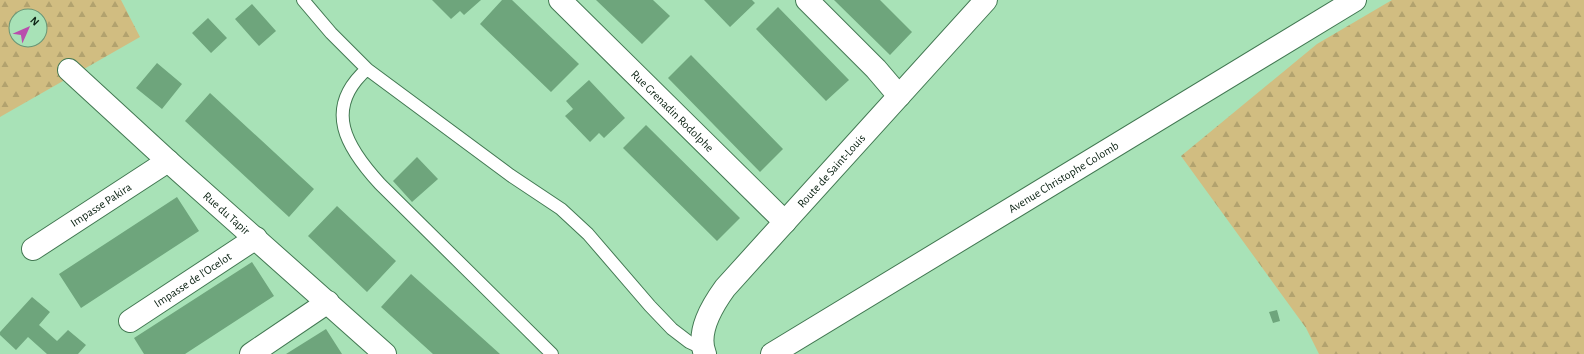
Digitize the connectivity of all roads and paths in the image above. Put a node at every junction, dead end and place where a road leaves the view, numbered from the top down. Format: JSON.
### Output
{"nodes":[{"id":1,"x":303,"y":0,"type":"edge"},
{"id":2,"x":560,"y":0,"type":"edge"},
{"id":3,"x":807,"y":0,"type":"edge"},
{"id":4,"x":986,"y":0,"type":"edge"},
{"id":5,"x":1355,"y":0,"type":"edge"},
{"id":6,"x":367,"y":69,"type":"junction"},
{"id":7,"x":69,"y":70,"type":"dead end"},
{"id":8,"x":899,"y":96,"type":"junction"},
{"id":9,"x":168,"y":161,"type":"junction"},
{"id":10,"x":785,"y":222,"type":"junction"},
{"id":11,"x":256,"y":238,"type":"junction"},
{"id":12,"x":33,"y":249,"type":"dead end"},
{"id":13,"x":328,"y":302,"type":"junction"},
{"id":14,"x":130,"y":321,"type":"dead end"},
{"id":15,"x":704,"y":351,"type":"edge"},
{"id":16,"x":251,"y":354,"type":"edge"},
{"id":17,"x":385,"y":354,"type":"edge"},
{"id":18,"x":552,"y":354,"type":"edge"},
{"id":19,"x":772,"y":354,"type":"edge"}],
"edges":[{"from":1,"to":6,"type":"lane"},
{"from":2,"to":10,"type":"street","name":"Rue Grenadin Rodolphe"},
{"from":3,"to":8,"type":"street"},
{"from":4,"to":8,"type":"street","name":"Route de Saint-Louis"},
{"from":5,"to":19,"type":"street","name":"Avenue Christophe Colomb"},
{"from":6,"to":15,"type":"lane"},
{"from":6,"to":18,"type":"lane"},
{"from":7,"to":9,"type":"street","name":"Rue du Tapir"},
{"from":8,"to":10,"type":"street","name":"Route de Saint-Louis"},
{"from":9,"to":11,"type":"street","name":"Rue du Tapir"},
{"from":9,"to":12,"type":"street","name":"Impasse Pakira"},
{"from":10,"to":15,"type":"street","name":"Route de Saint-Louis"},
{"from":11,"to":13,"type":"street","name":"Rue du Tapir"},
{"from":11,"to":14,"type":"street","name":"Impasse de l’Ocelot"},
{"from":13,"to":16,"type":"street"},
{"from":13,"to":17,"type":"street","name":"Rue du Tapir"}]}
